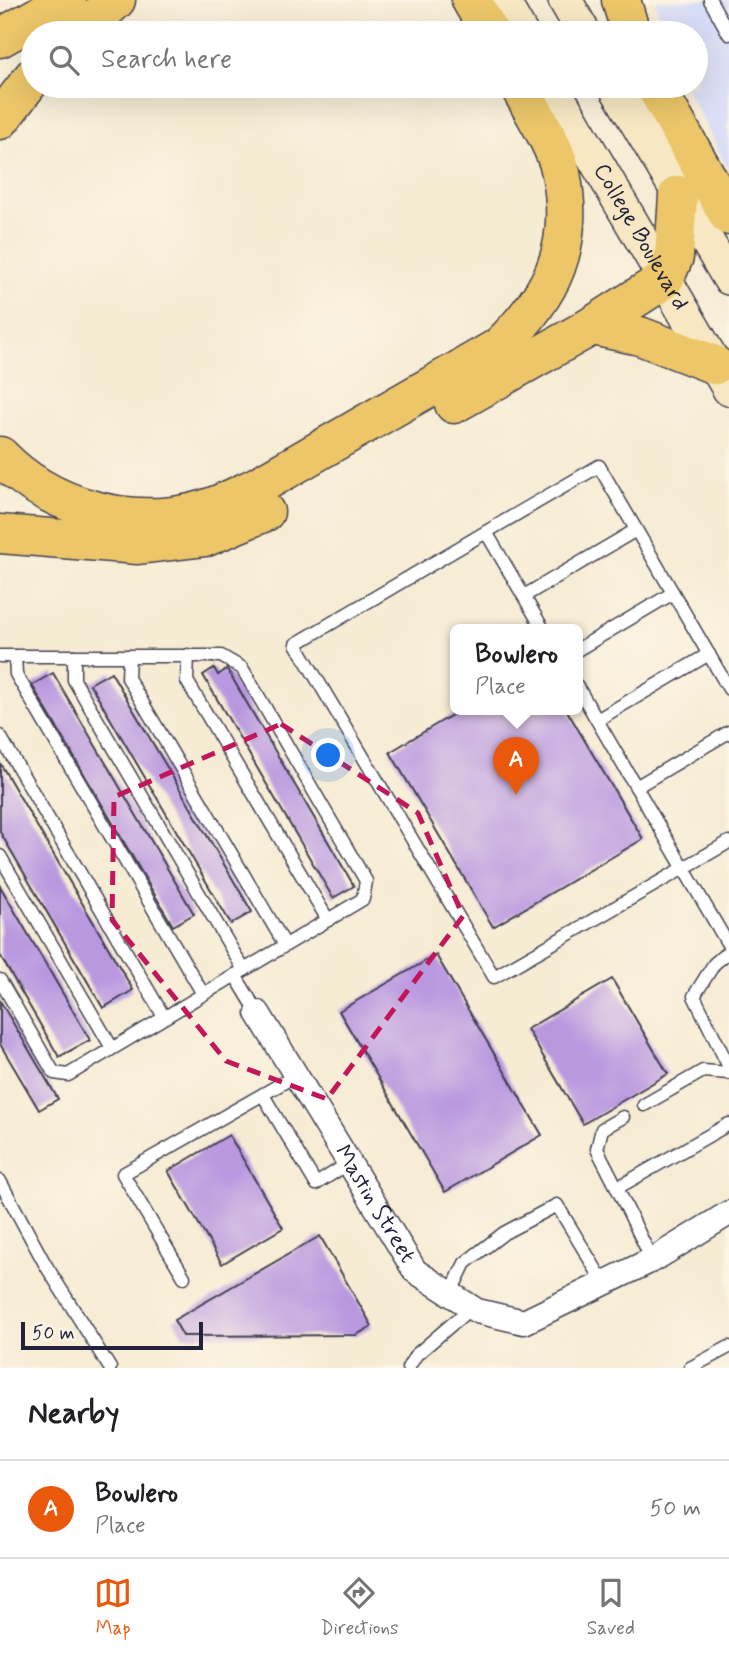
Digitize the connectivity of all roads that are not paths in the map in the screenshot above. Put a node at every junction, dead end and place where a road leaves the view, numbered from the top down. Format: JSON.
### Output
{"nodes":[{"id":1,"x":67,"y":0,"type":"edge"},
{"id":2,"x":116,"y":0,"type":"edge"},
{"id":3,"x":471,"y":0,"type":"edge"},
{"id":4,"x":502,"y":0,"type":"edge"},
{"id":5,"x":565,"y":0,"type":"edge"},
{"id":6,"x":621,"y":0,"type":"edge"},
{"id":7,"x":710,"y":0,"type":"edge"},
{"id":8,"x":30,"y":21,"type":"edge"},
{"id":9,"x":92,"y":21,"type":"edge"},
{"id":10,"x":483,"y":21,"type":"edge"},
{"id":11,"x":514,"y":21,"type":"edge"},
{"id":12,"x":577,"y":21,"type":"edge"},
{"id":13,"x":627,"y":21,"type":"edge"},
{"id":14,"x":21,"y":26,"type":"edge"},
{"id":15,"x":729,"y":34,"type":"edge"},
{"id":16,"x":0,"y":38,"type":"edge"},
{"id":17,"x":21,"y":93,"type":"edge"},
{"id":18,"x":525,"y":98,"type":"edge"},
{"id":19,"x":559,"y":98,"type":"edge"},
{"id":20,"x":622,"y":98,"type":"edge"},
{"id":21,"x":662,"y":98,"type":"edge"},
{"id":22,"x":0,"y":120,"type":"edge"},
{"id":23,"x":678,"y":195,"type":"junction"},
{"id":24,"x":729,"y":216,"type":"edge"},
{"id":25,"x":729,"y":278,"type":"edge"},
{"id":26,"x":664,"y":280,"type":"junction"},
{"id":27,"x":592,"y":326,"type":"junction"},
{"id":28,"x":722,"y":377,"type":"edge"},
{"id":29,"x":0,"y":456,"type":"edge"},
{"id":30,"x":636,"y":530,"type":"junction"},
{"id":31,"x":486,"y":532,"type":"junction"},
{"id":32,"x":0,"y":534,"type":"edge"},
{"id":33,"x":673,"y":593,"type":"junction"},
{"id":34,"x":524,"y":596,"type":"junction"},
{"id":35,"x":540,"y":624,"type":"edge"},
{"id":36,"x":583,"y":646,"type":"edge"},
{"id":37,"x":709,"y":654,"type":"junction"},
{"id":38,"x":0,"y":656,"type":"edge"},
{"id":39,"x":15,"y":656,"type":"junction"},
{"id":40,"x":74,"y":656,"type":"junction"},
{"id":41,"x":129,"y":656,"type":"junction"},
{"id":42,"x":188,"y":656,"type":"junction"},
{"id":43,"x":729,"y":689,"type":"edge"},
{"id":44,"x":583,"y":696,"type":"edge"},
{"id":45,"x":597,"y":720,"type":"junction"},
{"id":46,"x":729,"y":732,"type":"edge"},
{"id":47,"x":0,"y":736,"type":"edge"},
{"id":48,"x":636,"y":787,"type":"junction"},
{"id":49,"x":729,"y":842,"type":"edge"},
{"id":50,"x":0,"y":856,"type":"edge"},
{"id":51,"x":684,"y":869,"type":"junction"},
{"id":52,"x":328,"y":920,"type":"junction"},
{"id":53,"x":285,"y":945,"type":"junction"},
{"id":54,"x":729,"y":948,"type":"edge"},
{"id":55,"x":240,"y":972,"type":"junction"},
{"id":56,"x":0,"y":980,"type":"edge"},
{"id":57,"x":203,"y":994,"type":"junction"},
{"id":58,"x":258,"y":1013,"type":"joint"},
{"id":59,"x":164,"y":1017,"type":"junction"},
{"id":60,"x":112,"y":1048,"type":"junction"},
{"id":61,"x":729,"y":1068,"type":"edge"},
{"id":62,"x":729,"y":1073,"type":"edge"},
{"id":63,"x":295,"y":1076,"type":"junction"},
{"id":64,"x":262,"y":1095,"type":"junction"},
{"id":65,"x":644,"y":1105,"type":"dead end"},
{"id":66,"x":623,"y":1117,"type":"dead end"},
{"id":67,"x":729,"y":1124,"type":"edge"},
{"id":68,"x":349,"y":1164,"type":"junction"},
{"id":69,"x":0,"y":1181,"type":"edge"},
{"id":70,"x":617,"y":1188,"type":"junction"},
{"id":71,"x":729,"y":1213,"type":"edge"},
{"id":72,"x":652,"y":1260,"type":"junction"},
{"id":73,"x":184,"y":1277,"type":"dead end"},
{"id":74,"x":604,"y":1283,"type":"junction"},
{"id":75,"x":450,"y":1294,"type":"junction"},
{"id":76,"x":472,"y":1307,"type":"junction"},
{"id":77,"x":729,"y":1347,"type":"edge"},
{"id":78,"x":110,"y":1368,"type":"edge"},
{"id":79,"x":408,"y":1368,"type":"edge"},
{"id":80,"x":690,"y":1368,"type":"edge"}],
"edges":[{"from":1,"to":8,"type":"highway"},
{"from":2,"to":9,"type":"highway"},
{"from":3,"to":10,"type":"highway"},
{"from":4,"to":11,"type":"main road"},
{"from":5,"to":12,"type":"main road"},
{"from":6,"to":13,"type":"highway"},
{"from":7,"to":15,"type":"lane"},
{"from":14,"to":16,"type":"highway"},
{"from":17,"to":22,"type":"highway"},
{"from":18,"to":29,"type":"highway"},
{"from":19,"to":26,"type":"main road","name":"College Boulevard"},
{"from":20,"to":23,"type":"main road"},
{"from":21,"to":24,"type":"highway"},
{"from":23,"to":25,"type":"main road"},
{"from":23,"to":26,"type":"highway"},
{"from":26,"to":27,"type":"highway"},
{"from":26,"to":28,"type":"main road","name":"College Boulevard"},
{"from":27,"to":28,"type":"highway"},
{"from":27,"to":32,"type":"highway"},
{"from":30,"to":31,"type":"lane"},
{"from":30,"to":33,"type":"lane"},
{"from":30,"to":34,"type":"lane"},
{"from":31,"to":34,"type":"lane"},
{"from":31,"to":51,"type":"lane"},
{"from":33,"to":36,"type":"lane"},
{"from":33,"to":37,"type":"lane"},
{"from":34,"to":35,"type":"lane"},
{"from":37,"to":43,"type":"lane"},
{"from":37,"to":45,"type":"lane"},
{"from":38,"to":39,"type":"lane"},
{"from":39,"to":40,"type":"lane"},
{"from":39,"to":57,"type":"lane"},
{"from":40,"to":41,"type":"lane"},
{"from":40,"to":55,"type":"lane"},
{"from":41,"to":42,"type":"lane"},
{"from":41,"to":53,"type":"lane"},
{"from":42,"to":52,"type":"lane"},
{"from":42,"to":52,"type":"lane"},
{"from":44,"to":45,"type":"lane"},
{"from":45,"to":48,"type":"lane"},
{"from":46,"to":48,"type":"lane"},
{"from":47,"to":59,"type":"lane"},
{"from":48,"to":51,"type":"lane"},
{"from":49,"to":51,"type":"lane"},
{"from":50,"to":60,"type":"lane"},
{"from":51,"to":54,"type":"lane"},
{"from":52,"to":53,"type":"lane"},
{"from":53,"to":55,"type":"lane"},
{"from":54,"to":61,"type":"lane"},
{"from":55,"to":57,"type":"lane"},
{"from":55,"to":58,"type":"lane"},
{"from":56,"to":60,"type":"lane"},
{"from":57,"to":59,"type":"lane"},
{"from":58,"to":63,"type":"street","name":"Mastin Street"},
{"from":59,"to":60,"type":"lane"},
{"from":62,"to":65,"type":"lane"},
{"from":63,"to":64,"type":"lane"},
{"from":63,"to":68,"type":"street","name":"Mastin Street"},
{"from":64,"to":68,"type":"lane"},
{"from":64,"to":73,"type":"lane"},
{"from":66,"to":70,"type":"lane"},
{"from":67,"to":70,"type":"lane"},
{"from":68,"to":75,"type":"street","name":"Mastin Street"},
{"from":69,"to":78,"type":"lane"},
{"from":70,"to":72,"type":"lane"},
{"from":71,"to":72,"type":"street","name":"Mastin Street"},
{"from":72,"to":74,"type":"street","name":"Mastin Street"},
{"from":74,"to":75,"type":"lane"},
{"from":74,"to":76,"type":"street","name":"Mastin Street"},
{"from":75,"to":76,"type":"street","name":"Mastin Street"},
{"from":76,"to":79,"type":"lane"},
{"from":77,"to":80,"type":"lane"}]}
